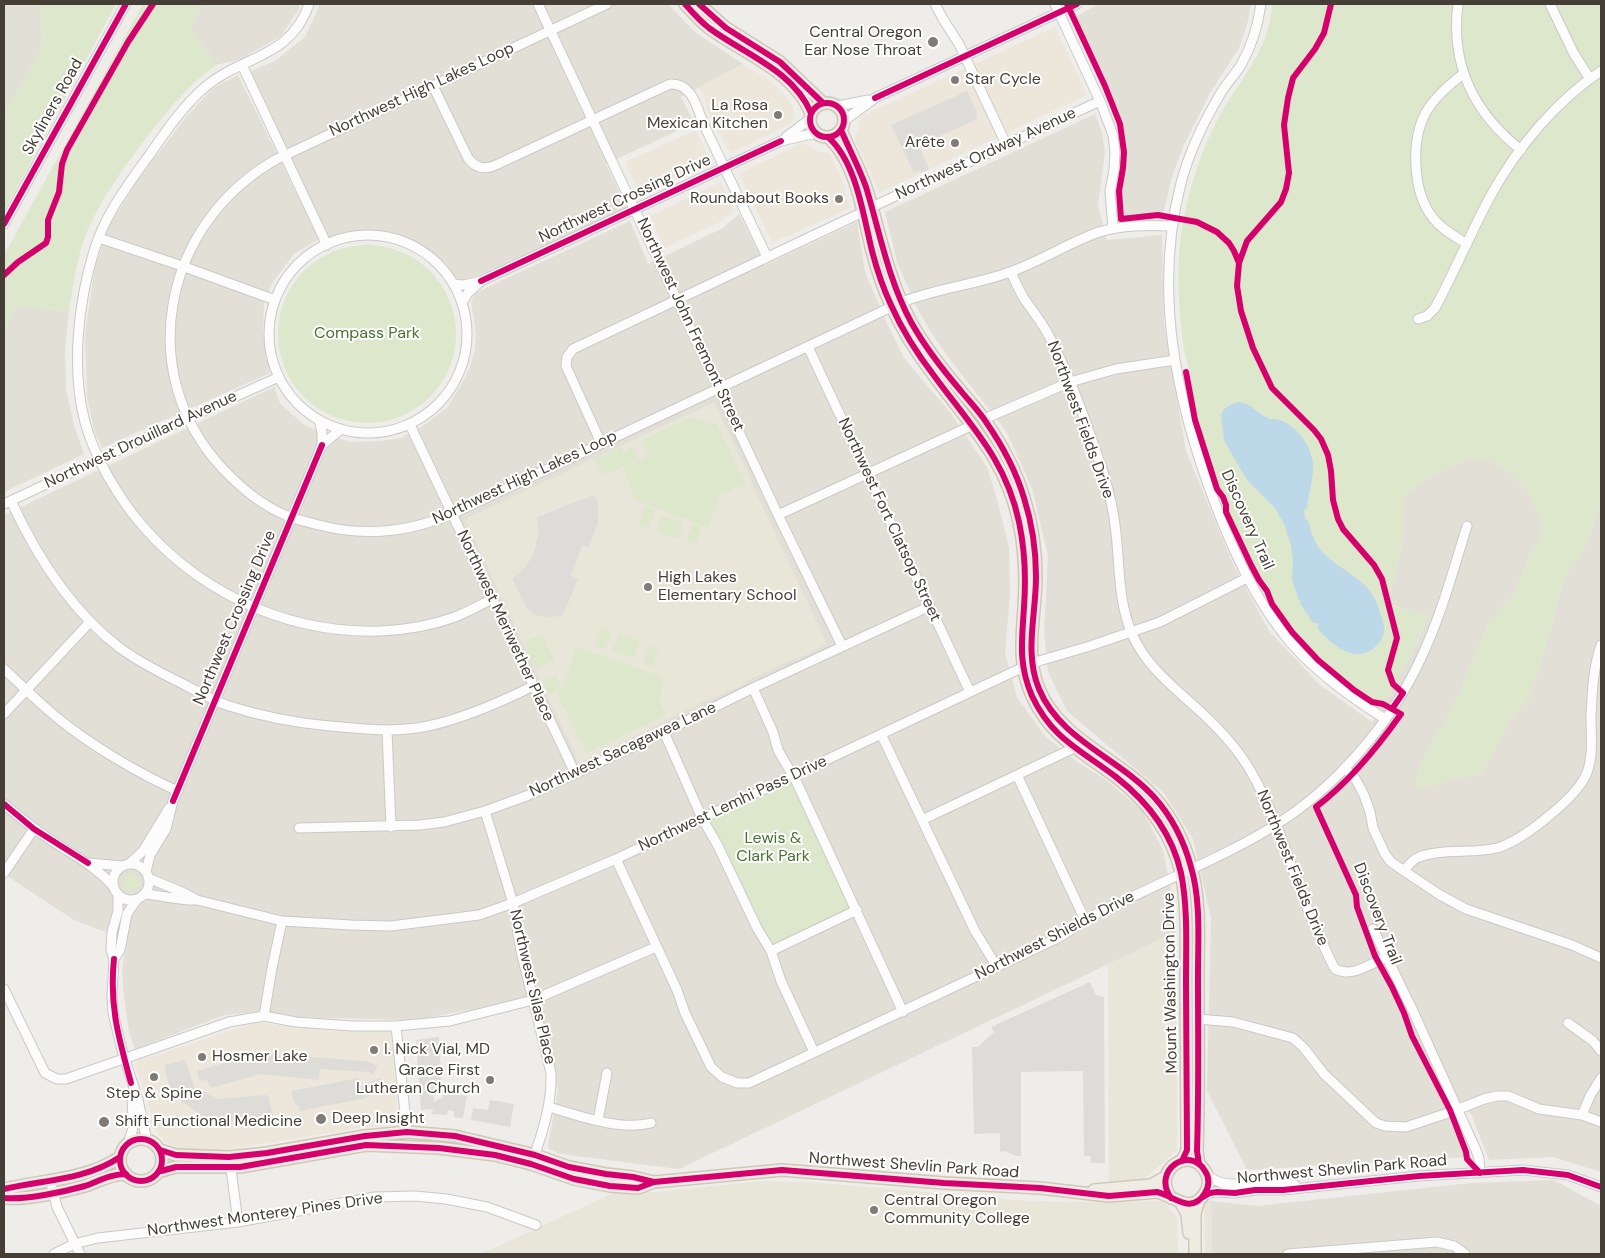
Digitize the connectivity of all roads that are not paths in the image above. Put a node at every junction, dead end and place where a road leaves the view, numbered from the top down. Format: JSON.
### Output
{"nodes":[{"id":1,"x":126,"y":4,"type":"edge"},
{"id":2,"x":309,"y":4,"type":"edge"},
{"id":3,"x":538,"y":4,"type":"edge"},
{"id":4,"x":608,"y":4,"type":"edge"},
{"id":5,"x":685,"y":4,"type":"edge"},
{"id":6,"x":699,"y":4,"type":"edge"},
{"id":7,"x":936,"y":4,"type":"edge"},
{"id":8,"x":1077,"y":4,"type":"edge"},
{"id":9,"x":1261,"y":4,"type":"edge"},
{"id":10,"x":1458,"y":4,"type":"edge"},
{"id":11,"x":1550,"y":4,"type":"edge"},
{"id":12,"x":1057,"y":8,"type":"edge"},
{"id":13,"x":551,"y":30,"type":"junction"},
{"id":14,"x":965,"y":56,"type":"junction"},
{"id":15,"x":242,"y":65,"type":"junction"},
{"id":16,"x":1601,"y":71,"type":"edge"},
{"id":17,"x":1463,"y":74,"type":"junction"},
{"id":18,"x":1590,"y":79,"type":"junction"},
{"id":19,"x":433,"y":86,"type":"junction"},
{"id":20,"x":875,"y":98,"type":"junction"},
{"id":21,"x":1100,"y":101,"type":"junction"},
{"id":22,"x":823,"y":103,"type":"junction"},
{"id":23,"x":838,"y":106,"type":"junction"},
{"id":24,"x":811,"y":116,"type":"junction"},
{"id":25,"x":593,"y":120,"type":"junction"},
{"id":26,"x":843,"y":125,"type":"junction"},
{"id":27,"x":816,"y":133,"type":"junction"},
{"id":28,"x":828,"y":137,"type":"junction"},
{"id":29,"x":781,"y":141,"type":"junction"},
{"id":30,"x":1006,"y":144,"type":"junction"},
{"id":31,"x":1521,"y":150,"type":"junction"},
{"id":32,"x":285,"y":155,"type":"junction"},
{"id":33,"x":724,"y":167,"type":"junction"},
{"id":34,"x":635,"y":209,"type":"junction"},
{"id":35,"x":867,"y":209,"type":"junction"},
{"id":36,"x":4,"y":224,"type":"edge"},
{"id":37,"x":1171,"y":226,"type":"junction"},
{"id":38,"x":1113,"y":228,"type":"junction"},
{"id":39,"x":99,"y":238,"type":"junction"},
{"id":40,"x":1467,"y":244,"type":"junction"},
{"id":41,"x":327,"y":245,"type":"junction"},
{"id":42,"x":766,"y":257,"type":"junction"},
{"id":43,"x":182,"y":266,"type":"junction"},
{"id":44,"x":1011,"y":272,"type":"junction"},
{"id":45,"x":481,"y":281,"type":"junction"},
{"id":46,"x":453,"y":284,"type":"junction"},
{"id":47,"x":677,"y":299,"type":"junction"},
{"id":48,"x":275,"y":300,"type":"junction"},
{"id":49,"x":462,"y":303,"type":"junction"},
{"id":50,"x":897,"y":304,"type":"junction"},
{"id":51,"x":1418,"y":319,"type":"dead end"},
{"id":52,"x":808,"y":347,"type":"junction"},
{"id":53,"x":1175,"y":360,"type":"junction"},
{"id":54,"x":279,"y":377,"type":"junction"},
{"id":55,"x":1070,"y":382,"type":"junction"},
{"id":56,"x":719,"y":389,"type":"junction"},
{"id":57,"x":189,"y":417,"type":"junction"},
{"id":58,"x":984,"y":419,"type":"junction"},
{"id":59,"x":319,"y":420,"type":"junction"},
{"id":60,"x":410,"y":425,"type":"junction"},
{"id":61,"x":973,"y":425,"type":"junction"},
{"id":62,"x":341,"y":429,"type":"junction"},
{"id":63,"x":601,"y":443,"type":"junction"},
{"id":64,"x":322,"y":445,"type":"junction"},
{"id":65,"x":100,"y":460,"type":"junction"},
{"id":66,"x":868,"y":473,"type":"junction"},
{"id":67,"x":7,"y":502,"type":"edge"},
{"id":68,"x":452,"y":514,"type":"junction"},
{"id":69,"x":778,"y":515,"type":"junction"},
{"id":70,"x":292,"y":518,"type":"junction"},
{"id":71,"x":1467,"y":526,"type":"dead end"},
{"id":72,"x":1247,"y":578,"type":"junction"},
{"id":73,"x":492,"y":599,"type":"junction"},
{"id":74,"x":930,"y":606,"type":"junction"},
{"id":75,"x":254,"y":608,"type":"junction"},
{"id":76,"x":90,"y":622,"type":"junction"},
{"id":77,"x":1132,"y":632,"type":"junction"},
{"id":78,"x":1601,"y":645,"type":"edge"},
{"id":79,"x":842,"y":646,"type":"junction"},
{"id":80,"x":1027,"y":665,"type":"junction"},
{"id":81,"x":4,"y":669,"type":"edge"},
{"id":82,"x":533,"y":686,"type":"junction"},
{"id":83,"x":753,"y":688,"type":"junction"},
{"id":84,"x":26,"y":690,"type":"junction"},
{"id":85,"x":970,"y":692,"type":"junction"},
{"id":86,"x":216,"y":700,"type":"junction"},
{"id":87,"x":4,"y":714,"type":"edge"},
{"id":88,"x":1385,"y":719,"type":"junction"},
{"id":89,"x":388,"y":731,"type":"junction"},
{"id":90,"x":664,"y":732,"type":"junction"},
{"id":91,"x":881,"y":734,"type":"junction"},
{"id":92,"x":1074,"y":748,"type":"junction"},
{"id":93,"x":1345,"y":768,"type":"junction"},
{"id":94,"x":575,"y":773,"type":"junction"},
{"id":95,"x":1017,"y":775,"type":"junction"},
{"id":96,"x":793,"y":776,"type":"junction"},
{"id":97,"x":178,"y":791,"type":"junction"},
{"id":98,"x":173,"y":801,"type":"junction"},
{"id":99,"x":4,"y":804,"type":"edge"},
{"id":100,"x":486,"y":811,"type":"junction"},
{"id":101,"x":702,"y":818,"type":"junction"},
{"id":102,"x":922,"y":820,"type":"junction"},
{"id":103,"x":1277,"y":824,"type":"junction"},
{"id":104,"x":391,"y":826,"type":"junction"},
{"id":105,"x":299,"y":828,"type":"dead end"},
{"id":106,"x":34,"y":829,"type":"junction"},
{"id":107,"x":616,"y":859,"type":"junction"},
{"id":108,"x":88,"y":863,"type":"junction"},
{"id":109,"x":126,"y":865,"type":"junction"},
{"id":110,"x":1186,"y":871,"type":"junction"},
{"id":111,"x":1404,"y":871,"type":"junction"},
{"id":112,"x":4,"y":873,"type":"edge"},
{"id":113,"x":147,"y":875,"type":"junction"},
{"id":114,"x":116,"y":891,"type":"junction"},
{"id":115,"x":140,"y":897,"type":"junction"},
{"id":116,"x":197,"y":900,"type":"junction"},
{"id":117,"x":513,"y":903,"type":"junction"},
{"id":118,"x":857,"y":910,"type":"junction"},
{"id":119,"x":1085,"y":920,"type":"junction"},
{"id":120,"x":282,"y":921,"type":"junction"},
{"id":121,"x":1373,"y":929,"type":"dead end"},
{"id":122,"x":656,"y":947,"type":"junction"},
{"id":123,"x":771,"y":951,"type":"junction"},
{"id":124,"x":1386,"y":957,"type":"junction"},
{"id":125,"x":1601,"y":958,"type":"edge"},
{"id":126,"x":114,"y":959,"type":"junction"},
{"id":127,"x":997,"y":967,"type":"junction"},
{"id":128,"x":4,"y":989,"type":"edge"},
{"id":129,"x":533,"y":1000,"type":"junction"},
{"id":130,"x":903,"y":1012,"type":"junction"},
{"id":131,"x":264,"y":1016,"type":"junction"},
{"id":132,"x":1198,"y":1019,"type":"junction"},
{"id":133,"x":1568,"y":1023,"type":"dead end"},
{"id":134,"x":396,"y":1026,"type":"junction"},
{"id":135,"x":1601,"y":1051,"type":"edge"},
{"id":136,"x":814,"y":1052,"type":"junction"},
{"id":137,"x":124,"y":1058,"type":"junction"},
{"id":138,"x":607,"y":1073,"type":"dead end"},
{"id":139,"x":1601,"y":1078,"type":"edge"},
{"id":140,"x":131,"y":1084,"type":"junction"},
{"id":141,"x":549,"y":1107,"type":"junction"},
{"id":142,"x":1457,"y":1109,"type":"junction"},
{"id":143,"x":1582,"y":1115,"type":"junction"},
{"id":144,"x":598,"y":1120,"type":"junction"},
{"id":145,"x":1601,"y":1122,"type":"edge"},
{"id":146,"x":651,"y":1123,"type":"dead end"},
{"id":147,"x":407,"y":1132,"type":"junction"},
{"id":148,"x":147,"y":1140,"type":"junction"},
{"id":149,"x":128,"y":1144,"type":"junction"},
{"id":150,"x":160,"y":1150,"type":"junction"},
{"id":151,"x":120,"y":1157,"type":"junction"},
{"id":152,"x":533,"y":1160,"type":"junction"},
{"id":153,"x":1182,"y":1161,"type":"junction"},
{"id":154,"x":230,"y":1162,"type":"junction"},
{"id":155,"x":1199,"y":1164,"type":"junction"},
{"id":156,"x":161,"y":1171,"type":"junction"},
{"id":157,"x":1480,"y":1173,"type":"junction"},
{"id":158,"x":126,"y":1174,"type":"junction"},
{"id":159,"x":1207,"y":1174,"type":"junction"},
{"id":160,"x":1165,"y":1177,"type":"junction"},
{"id":161,"x":50,"y":1181,"type":"junction"},
{"id":162,"x":1305,"y":1187,"type":"junction"},
{"id":163,"x":1601,"y":1187,"type":"edge"},
{"id":164,"x":4,"y":1189,"type":"edge"},
{"id":165,"x":1077,"y":1192,"type":"junction"},
{"id":166,"x":53,"y":1193,"type":"junction"},
{"id":167,"x":4,"y":1198,"type":"edge"},
{"id":168,"x":1201,"y":1198,"type":"junction"},
{"id":169,"x":1176,"y":1201,"type":"junction"},
{"id":170,"x":238,"y":1222,"type":"junction"},
{"id":171,"x":536,"y":1224,"type":"dead end"},
{"id":172,"x":74,"y":1244,"type":"junction"},
{"id":173,"x":54,"y":1254,"type":"edge"},
{"id":174,"x":80,"y":1254,"type":"edge"},
{"id":175,"x":1189,"y":1254,"type":"edge"},
{"id":176,"x":1195,"y":1254,"type":"edge"},
{"id":177,"x":1288,"y":1254,"type":"edge"},
{"id":178,"x":1465,"y":1254,"type":"edge"}],
"edges":[{"from":1,"to":36,"type":"street","name":"Skyliners Road"},
{"from":2,"to":15,"type":"street"},
{"from":3,"to":13,"type":"street","name":"Northwest John Fremont Street"},
{"from":4,"to":13,"type":"street","name":"Northwest High Lakes Loop"},
{"from":5,"to":24,"type":"main road"},
{"from":6,"to":22,"type":"main road"},
{"from":7,"to":14,"type":"street"},
{"from":8,"to":12,"type":"street"},
{"from":9,"to":37,"type":"street"},
{"from":10,"to":17,"type":"street"},
{"from":11,"to":18,"type":"street"},
{"from":12,"to":14,"type":"street"},
{"from":12,"to":21,"type":"street"},
{"from":13,"to":19,"type":"street","name":"Northwest High Lakes Loop"},
{"from":13,"to":25,"type":"street","name":"Northwest John Fremont Street"},
{"from":14,"to":20,"type":"street"},
{"from":14,"to":30,"type":"street"},
{"from":15,"to":32,"type":"street"},
{"from":15,"to":39,"type":"street"},
{"from":16,"to":18,"type":"street"},
{"from":17,"to":31,"type":"street"},
{"from":17,"to":40,"type":"street"},
{"from":18,"to":31,"type":"street"},
{"from":19,"to":25,"type":"street"},
{"from":19,"to":32,"type":"street","name":"Northwest High Lakes Loop"},
{"from":20,"to":23,"type":"street"},
{"from":20,"to":26,"type":"street"},
{"from":21,"to":30,"type":"street","name":"Northwest Ordway Avenue"},
{"from":21,"to":38,"type":"street"},
{"from":22,"to":23,"type":"main road"},
{"from":22,"to":24,"type":"main road"},
{"from":23,"to":26,"type":"main road"},
{"from":24,"to":27,"type":"main road"},
{"from":24,"to":29,"type":"street","name":"Northwest Crossing Drive"},
{"from":25,"to":33,"type":"street"},
{"from":25,"to":34,"type":"street","name":"Northwest John Fremont Street"},
{"from":26,"to":28,"type":"main road"},
{"from":26,"to":35,"type":"main road","name":"Mount Washington Drive"},
{"from":27,"to":28,"type":"main road"},
{"from":27,"to":29,"type":"street","name":"Northwest Crossing Drive"},
{"from":28,"to":35,"type":"main road","name":"Mount Washington Drive"},
{"from":29,"to":33,"type":"street","name":"Northwest Crossing Drive"},
{"from":30,"to":35,"type":"street","name":"Northwest Ordway Avenue"},
{"from":31,"to":40,"type":"street"},
{"from":32,"to":41,"type":"street"},
{"from":32,"to":43,"type":"street","name":"Northwest High Lakes Loop"},
{"from":33,"to":34,"type":"street","name":"Northwest Crossing Drive"},
{"from":33,"to":42,"type":"street"},
{"from":34,"to":45,"type":"street","name":"Northwest Crossing Drive"},
{"from":34,"to":47,"type":"street","name":"Northwest John Fremont Street"},
{"from":35,"to":42,"type":"street","name":"Northwest Ordway Avenue"},
{"from":35,"to":50,"type":"main road","name":"Mount Washington Drive"},
{"from":37,"to":38,"type":"street","name":"Northwest High Lakes Loop"},
{"from":37,"to":53,"type":"street"},
{"from":38,"to":44,"type":"street","name":"Northwest High Lakes Loop"},
{"from":39,"to":43,"type":"street"},
{"from":39,"to":65,"type":"street"},
{"from":40,"to":51,"type":"street"},
{"from":41,"to":46,"type":"street"},
{"from":41,"to":48,"type":"street"},
{"from":42,"to":47,"type":"street","name":"Northwest Ordway Avenue"},
{"from":43,"to":48,"type":"street"},
{"from":43,"to":57,"type":"street","name":"Northwest High Lakes Loop"},
{"from":44,"to":50,"type":"street","name":"Northwest High Lakes Loop"},
{"from":44,"to":55,"type":"street","name":"Northwest Fields Drive"},
{"from":45,"to":46,"type":"street","name":"Northwest Crossing Drive"},
{"from":45,"to":49,"type":"street","name":"Northwest Crossing Drive"},
{"from":46,"to":49,"type":"street"},
{"from":47,"to":56,"type":"street","name":"Northwest John Fremont Street"},
{"from":47,"to":63,"type":"street","name":"Northwest Ordway Avenue"},
{"from":48,"to":54,"type":"street"},
{"from":49,"to":60,"type":"street"},
{"from":50,"to":52,"type":"street","name":"Northwest High Lakes Loop"},
{"from":50,"to":58,"type":"main road","name":"Mount Washington Drive"},
{"from":50,"to":61,"type":"main road","name":"Mount Washington Drive"},
{"from":52,"to":56,"type":"street","name":"Northwest High Lakes Loop"},
{"from":52,"to":66,"type":"street","name":"Northwest Fort Clatsop Street"},
{"from":53,"to":55,"type":"street"},
{"from":53,"to":72,"type":"street"},
{"from":54,"to":57,"type":"street","name":"Northwest Drouillard Avenue"},
{"from":54,"to":59,"type":"street"},
{"from":55,"to":58,"type":"street"},
{"from":55,"to":77,"type":"street","name":"Northwest Fields Drive"},
{"from":56,"to":63,"type":"street","name":"Northwest High Lakes Loop"},
{"from":56,"to":69,"type":"street","name":"Northwest John Fremont Street"},
{"from":57,"to":65,"type":"street","name":"Northwest Drouillard Avenue"},
{"from":57,"to":70,"type":"street","name":"Northwest High Lakes Loop"},
{"from":58,"to":80,"type":"main road","name":"Mount Washington Drive"},
{"from":59,"to":62,"type":"street"},
{"from":59,"to":64,"type":"street","name":"Northwest Crossing Drive"},
{"from":60,"to":62,"type":"street"},
{"from":60,"to":68,"type":"street","name":"Northwest Meriwether Place"},
{"from":61,"to":66,"type":"street"},
{"from":61,"to":80,"type":"main road","name":"Mount Washington Drive"},
{"from":62,"to":64,"type":"street","name":"Northwest Crossing Drive"},
{"from":63,"to":68,"type":"street","name":"Northwest High Lakes Loop"},
{"from":64,"to":70,"type":"street","name":"Northwest Crossing Drive"},
{"from":65,"to":67,"type":"street","name":"Northwest Drouillard Avenue"},
{"from":65,"to":75,"type":"street"},
{"from":66,"to":69,"type":"street"},
{"from":66,"to":74,"type":"street","name":"Northwest Fort Clatsop Street"},
{"from":67,"to":76,"type":"street"},
{"from":68,"to":70,"type":"street","name":"Northwest High Lakes Loop"},
{"from":68,"to":73,"type":"street","name":"Northwest Meriwether Place"},
{"from":69,"to":79,"type":"street","name":"Northwest John Fremont Street"},
{"from":70,"to":75,"type":"street","name":"Northwest Crossing Drive"},
{"from":71,"to":88,"type":"street","name":"Northwest Shields Drive"},
{"from":72,"to":77,"type":"street","name":"Northwest Lemhi Pass Drive"},
{"from":72,"to":88,"type":"street"},
{"from":73,"to":75,"type":"street"},
{"from":73,"to":82,"type":"street","name":"Northwest Meriwether Place"},
{"from":74,"to":79,"type":"street","name":"Northwest Sacagawea Lane"},
{"from":74,"to":85,"type":"street","name":"Northwest Fort Clatsop Street"},
{"from":75,"to":86,"type":"street","name":"Northwest Crossing Drive"},
{"from":76,"to":84,"type":"street"},
{"from":76,"to":86,"type":"street"},
{"from":77,"to":80,"type":"street","name":"Northwest Lemhi Pass Drive"},
{"from":77,"to":103,"type":"street","name":"Northwest Fields Drive"},
{"from":78,"to":111,"type":"street"},
{"from":79,"to":83,"type":"street","name":"Northwest Sacagawea Lane"},
{"from":80,"to":85,"type":"street","name":"Northwest Lemhi Pass Drive"},
{"from":80,"to":92,"type":"main road","name":"Mount Washington Drive"},
{"from":80,"to":110,"type":"main road","name":"Mount Washington Drive"},
{"from":81,"to":84,"type":"street"},
{"from":82,"to":89,"type":"street"},
{"from":82,"to":94,"type":"street","name":"Northwest Meriwether Place"},
{"from":83,"to":90,"type":"street","name":"Northwest Sacagawea Lane"},
{"from":83,"to":96,"type":"street"},
{"from":84,"to":87,"type":"street"},
{"from":84,"to":97,"type":"street"},
{"from":85,"to":91,"type":"street","name":"Northwest Lemhi Pass Drive"},
{"from":86,"to":89,"type":"street"},
{"from":86,"to":97,"type":"street","name":"Northwest Crossing Drive"},
{"from":88,"to":93,"type":"street","name":"Northwest Shields Drive"},
{"from":89,"to":104,"type":"street"},
{"from":90,"to":94,"type":"street","name":"Northwest Sacagawea Lane"},
{"from":90,"to":101,"type":"street"},
{"from":91,"to":96,"type":"street","name":"Northwest Lemhi Pass Drive"},
{"from":91,"to":102,"type":"street"},
{"from":92,"to":95,"type":"street"},
{"from":92,"to":110,"type":"main road","name":"Mount Washington Drive"},
{"from":93,"to":103,"type":"street","name":"Northwest Shields Drive"},
{"from":93,"to":111,"type":"street"},
{"from":94,"to":100,"type":"street","name":"Northwest Sacagawea Lane"},
{"from":95,"to":102,"type":"street"},
{"from":95,"to":119,"type":"street"},
{"from":96,"to":101,"type":"street","name":"Northwest Lemhi Pass Drive"},
{"from":96,"to":118,"type":"street"},
{"from":97,"to":98,"type":"street","name":"Northwest Crossing Drive"},
{"from":98,"to":109,"type":"street","name":"Northwest Crossing Drive"},
{"from":98,"to":113,"type":"street","name":"Northwest Crossing Drive"},
{"from":99,"to":106,"type":"street"},
{"from":100,"to":104,"type":"street","name":"Northwest Sacagawea Lane"},
{"from":100,"to":117,"type":"street","name":"Northwest Silas Place"},
{"from":101,"to":107,"type":"street","name":"Northwest Lemhi Pass Drive"},
{"from":101,"to":123,"type":"street"},
{"from":102,"to":127,"type":"street"},
{"from":103,"to":110,"type":"street","name":"Northwest Shields Drive"},
{"from":103,"to":124,"type":"street","name":"Northwest Fields Drive"},
{"from":104,"to":105,"type":"street","name":"Northwest Sacagawea Lane"},
{"from":106,"to":108,"type":"street"},
{"from":106,"to":112,"type":"street"},
{"from":107,"to":117,"type":"street","name":"Northwest Lemhi Pass Drive"},
{"from":107,"to":122,"type":"street","name":"Northwest Shields Drive"},
{"from":108,"to":109,"type":"street"},
{"from":108,"to":114,"type":"street"},
{"from":109,"to":113,"type":"street"},
{"from":109,"to":114,"type":"street"},
{"from":110,"to":119,"type":"street","name":"Northwest Shields Drive"},
{"from":110,"to":132,"type":"main road","name":"Mount Washington Drive"},
{"from":110,"to":153,"type":"main road","name":"Mount Washington Drive"},
{"from":111,"to":125,"type":"street"},
{"from":113,"to":115,"type":"street"},
{"from":113,"to":116,"type":"street","name":"Northwest Lemhi Pass Drive"},
{"from":114,"to":115,"type":"street"},
{"from":114,"to":126,"type":"street"},
{"from":115,"to":116,"type":"street","name":"Northwest Lemhi Pass Drive"},
{"from":115,"to":126,"type":"street"},
{"from":116,"to":120,"type":"street","name":"Northwest Lemhi Pass Drive"},
{"from":117,"to":120,"type":"street","name":"Northwest Lemhi Pass Drive"},
{"from":117,"to":129,"type":"street","name":"Northwest Silas Place"},
{"from":118,"to":123,"type":"street"},
{"from":118,"to":130,"type":"street"},
{"from":119,"to":127,"type":"street","name":"Northwest Shields Drive"},
{"from":120,"to":131,"type":"street"},
{"from":121,"to":124,"type":"street"},
{"from":122,"to":129,"type":"street"},
{"from":122,"to":136,"type":"street","name":"Northwest Shields Drive"},
{"from":123,"to":136,"type":"street"},
{"from":124,"to":142,"type":"street"},
{"from":126,"to":137,"type":"street"},
{"from":127,"to":130,"type":"street","name":"Northwest Shields Drive"},
{"from":128,"to":137,"type":"street"},
{"from":129,"to":134,"type":"street"},
{"from":129,"to":141,"type":"street","name":"Northwest Silas Place"},
{"from":130,"to":136,"type":"street","name":"Northwest Shields Drive"},
{"from":131,"to":134,"type":"street"},
{"from":131,"to":137,"type":"street"},
{"from":132,"to":142,"type":"street"},
{"from":132,"to":155,"type":"main road","name":"Mount Washington Drive"},
{"from":133,"to":135,"type":"street"},
{"from":134,"to":147,"type":"street"},
{"from":137,"to":140,"type":"street"},
{"from":138,"to":144,"type":"street"},
{"from":139,"to":143,"type":"street"},
{"from":140,"to":148,"type":"street"},
{"from":140,"to":149,"type":"street"},
{"from":141,"to":144,"type":"street"},
{"from":141,"to":152,"type":"street","name":"Northwest Silas Place"},
{"from":142,"to":143,"type":"street"},
{"from":142,"to":157,"type":"street"},
{"from":143,"to":145,"type":"street"},
{"from":144,"to":146,"type":"street"},
{"from":147,"to":152,"type":"main road","name":"Northwest Shevlin Park Road"},
{"from":147,"to":154,"type":"main road","name":"Northwest Shevlin Park Road"},
{"from":148,"to":149,"type":"main road"},
{"from":148,"to":150,"type":"main road"},
{"from":149,"to":151,"type":"main road"},
{"from":150,"to":154,"type":"main road","name":"Northwest Shevlin Park Road"},
{"from":150,"to":156,"type":"main road"},
{"from":151,"to":158,"type":"main road"},
{"from":151,"to":161,"type":"main road"},
{"from":152,"to":154,"type":"main road","name":"Northwest Shevlin Park Road"},
{"from":152,"to":165,"type":"main road","name":"Northwest Shevlin Park Road"},
{"from":153,"to":155,"type":"main road"},
{"from":153,"to":160,"type":"main road"},
{"from":154,"to":156,"type":"main road","name":"Northwest Shevlin Park Road"},
{"from":154,"to":170,"type":"street"},
{"from":155,"to":159,"type":"main road"},
{"from":156,"to":158,"type":"main road"},
{"from":157,"to":162,"type":"street","name":"Northwest Shevlin Park Road"},
{"from":157,"to":163,"type":"street","name":"Northwest Shevlin Park Road"},
{"from":158,"to":166,"type":"main road"},
{"from":159,"to":162,"type":"street","name":"Northwest Shevlin Park Road"},
{"from":159,"to":168,"type":"main road"},
{"from":160,"to":165,"type":"main road","name":"Northwest Shevlin Park Road"},
{"from":160,"to":169,"type":"main road"},
{"from":161,"to":164,"type":"main road"},
{"from":161,"to":166,"type":"street"},
{"from":162,"to":168,"type":"street","name":"Northwest Shevlin Park Road"},
{"from":165,"to":169,"type":"main road","name":"Northwest Shevlin Park Road"},
{"from":166,"to":167,"type":"main road"},
{"from":166,"to":172,"type":"street"},
{"from":168,"to":169,"type":"main road"},
{"from":168,"to":176,"type":"main road"},
{"from":169,"to":175,"type":"main road"},
{"from":170,"to":171,"type":"street","name":"Northwest Monterey Pines Drive"},
{"from":170,"to":172,"type":"street","name":"Northwest Monterey Pines Drive"},
{"from":172,"to":173,"type":"street","name":"Northwest Monterey Pines Drive"},
{"from":172,"to":174,"type":"street"},
{"from":177,"to":178,"type":"street"}]}
